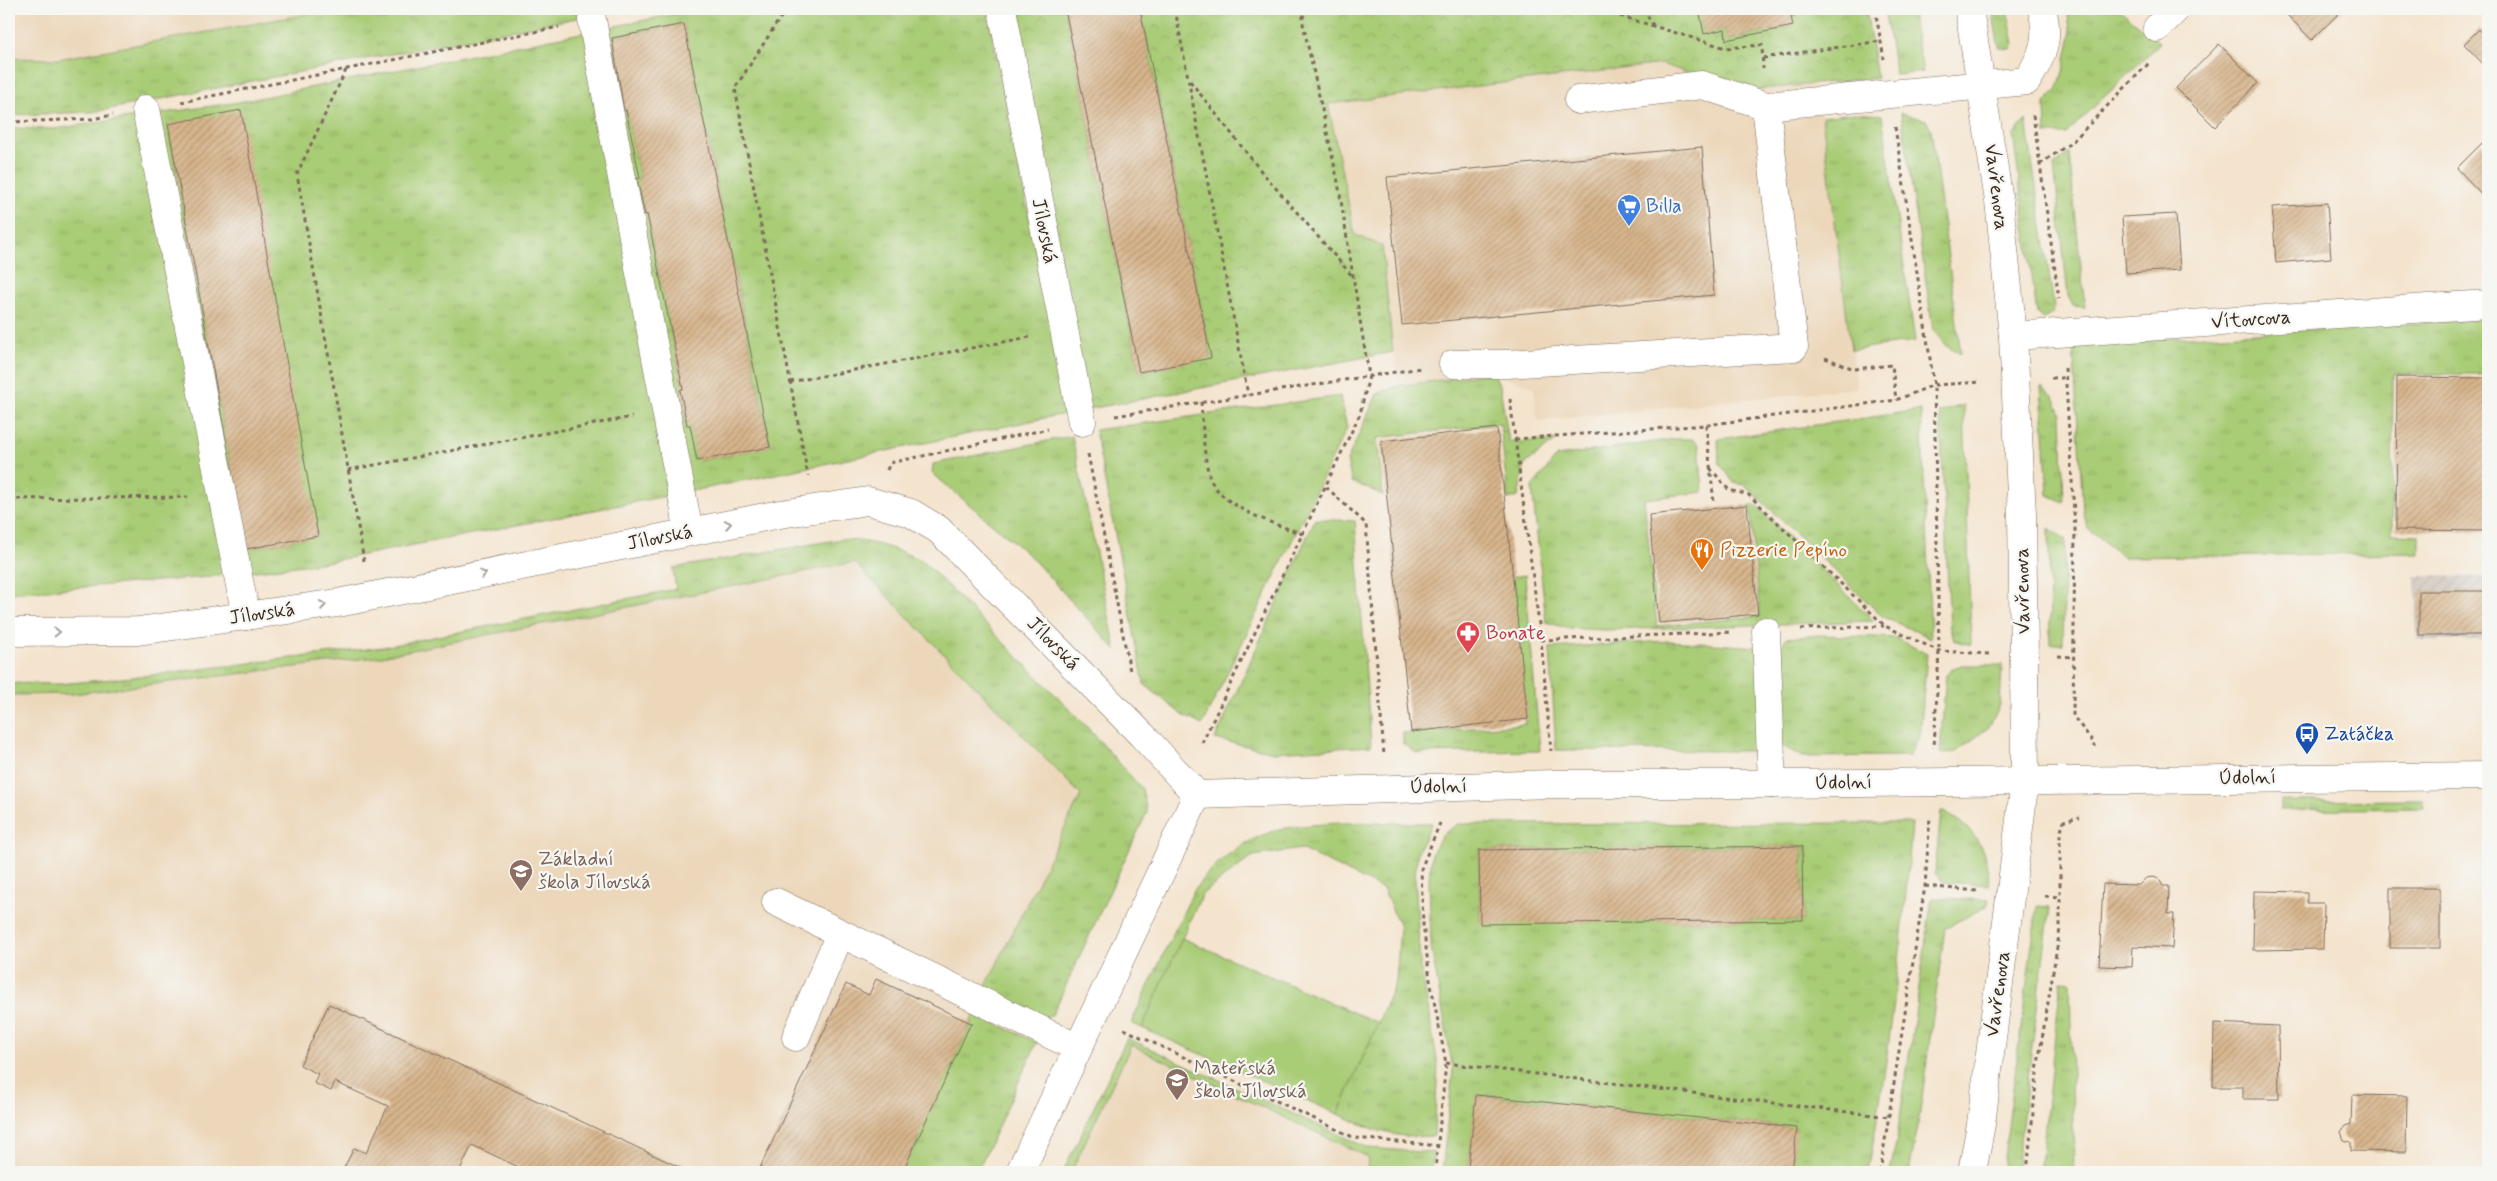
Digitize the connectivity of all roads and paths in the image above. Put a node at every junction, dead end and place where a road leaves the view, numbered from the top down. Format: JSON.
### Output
{"nodes":[{"id":1,"x":651,"y":9,"type":"edge"},
{"id":2,"x":786,"y":9,"type":"edge"},
{"id":3,"x":1002,"y":9,"type":"edge"},
{"id":4,"x":1175,"y":9,"type":"edge"},
{"id":5,"x":1307,"y":9,"type":"edge"},
{"id":6,"x":1597,"y":9,"type":"edge"},
{"id":7,"x":1643,"y":9,"type":"edge"},
{"id":8,"x":1875,"y":9,"type":"edge"},
{"id":9,"x":1968,"y":9,"type":"edge"},
{"id":10,"x":2042,"y":9,"type":"edge"},
{"id":11,"x":2176,"y":9,"type":"edge"},
{"id":12,"x":592,"y":20,"type":"junction"},
{"id":13,"x":1653,"y":26,"type":"junction"},
{"id":14,"x":2157,"y":28,"type":"joint"},
{"id":15,"x":1881,"y":41,"type":"junction"},
{"id":16,"x":1763,"y":58,"type":"junction"},
{"id":17,"x":347,"y":69,"type":"junction"},
{"id":18,"x":1189,"y":80,"type":"junction"},
{"id":19,"x":2028,"y":81,"type":"junction"},
{"id":20,"x":1983,"y":87,"type":"junction"},
{"id":21,"x":1890,"y":94,"type":"junction"},
{"id":22,"x":1578,"y":100,"type":"dead end"},
{"id":23,"x":1766,"y":106,"type":"junction"},
{"id":24,"x":146,"y":109,"type":"junction"},
{"id":25,"x":9,"y":122,"type":"edge"},
{"id":26,"x":2040,"y":164,"type":"junction"},
{"id":27,"x":1354,"y":278,"type":"junction"},
{"id":28,"x":2488,"y":304,"type":"edge"},
{"id":29,"x":1063,"y":331,"type":"junction"},
{"id":30,"x":2063,"y":332,"type":"junction"},
{"id":31,"x":2013,"y":336,"type":"junction"},
{"id":32,"x":1453,"y":364,"type":"joint"},
{"id":33,"x":1854,"y":369,"type":"dead end"},
{"id":34,"x":1369,"y":376,"type":"junction"},
{"id":35,"x":2015,"y":379,"type":"junction"},
{"id":36,"x":790,"y":382,"type":"junction"},
{"id":37,"x":1934,"y":386,"type":"junction"},
{"id":38,"x":1248,"y":395,"type":"junction"},
{"id":39,"x":1896,"y":400,"type":"junction"},
{"id":40,"x":1201,"y":402,"type":"junction"},
{"id":41,"x":666,"y":411,"type":"junction"},
{"id":42,"x":1512,"y":421,"type":"dead end"},
{"id":43,"x":1082,"y":422,"type":"junction"},
{"id":44,"x":1706,"y":425,"type":"junction"},
{"id":45,"x":1515,"y":439,"type":"junction"},
{"id":46,"x":1710,"y":468,"type":"junction"},
{"id":47,"x":348,"y":470,"type":"junction"},
{"id":48,"x":883,"y":477,"type":"dead end"},
{"id":49,"x":1326,"y":487,"type":"junction"},
{"id":50,"x":223,"y":497,"type":"junction"},
{"id":51,"x":9,"y":499,"type":"edge"},
{"id":52,"x":1714,"y":504,"type":"dead end"},
{"id":53,"x":814,"y":507,"type":"junction"},
{"id":54,"x":688,"y":532,"type":"junction"},
{"id":55,"x":1303,"y":534,"type":"junction"},
{"id":56,"x":370,"y":597,"type":"junction"},
{"id":57,"x":246,"y":616,"type":"junction"},
{"id":58,"x":1885,"y":626,"type":"junction"},
{"id":59,"x":1766,"y":631,"type":"junction"},
{"id":60,"x":9,"y":632,"type":"edge"},
{"id":61,"x":1905,"y":635,"type":"dead end"},
{"id":62,"x":1541,"y":640,"type":"junction"},
{"id":63,"x":1131,"y":679,"type":"dead end"},
{"id":64,"x":1202,"y":742,"type":"dead end"},
{"id":65,"x":1552,"y":756,"type":"dead end"},
{"id":66,"x":2488,"y":776,"type":"edge"},
{"id":67,"x":2094,"y":780,"type":"junction"},
{"id":68,"x":2025,"y":781,"type":"junction"},
{"id":69,"x":1932,"y":782,"type":"junction"},
{"id":70,"x":1772,"y":784,"type":"junction"},
{"id":71,"x":1386,"y":788,"type":"junction"},
{"id":72,"x":1454,"y":788,"type":"junction"},
{"id":73,"x":1197,"y":796,"type":"junction"},
{"id":74,"x":776,"y":902,"type":"dead end"},
{"id":75,"x":840,"y":934,"type":"junction"},
{"id":76,"x":1094,"y":1015,"type":"junction"},
{"id":77,"x":796,"y":1037,"type":"dead end"},
{"id":78,"x":1078,"y":1048,"type":"junction"},
{"id":79,"x":1446,"y":1063,"type":"junction"},
{"id":80,"x":1889,"y":1117,"type":"junction"},
{"id":81,"x":1440,"y":1146,"type":"junction"},
{"id":82,"x":1020,"y":1172,"type":"edge"},
{"id":83,"x":1436,"y":1172,"type":"edge"},
{"id":84,"x":1880,"y":1172,"type":"edge"},
{"id":85,"x":1972,"y":1172,"type":"edge"},
{"id":86,"x":2026,"y":1172,"type":"edge"}],
"edges":[{"from":1,"to":12,"type":"path"},
{"from":2,"to":36,"type":"path"},
{"from":3,"to":29,"type":"street","name":"Jílovská"},
{"from":4,"to":18,"type":"path"},
{"from":5,"to":27,"type":"path"},
{"from":6,"to":13,"type":"path"},
{"from":7,"to":13,"type":"path"},
{"from":8,"to":15,"type":"path"},
{"from":9,"to":20,"type":"street","name":"Vavřenova"},
{"from":10,"to":19,"type":"street"},
{"from":11,"to":14,"type":"street"},
{"from":12,"to":17,"type":"path"},
{"from":12,"to":41,"type":"street"},
{"from":13,"to":16,"type":"path"},
{"from":14,"to":26,"type":"path"},
{"from":15,"to":16,"type":"path"},
{"from":15,"to":21,"type":"path"},
{"from":16,"to":23,"type":"path"},
{"from":17,"to":24,"type":"path"},
{"from":17,"to":47,"type":"path"},
{"from":18,"to":27,"type":"path"},
{"from":18,"to":38,"type":"path"},
{"from":19,"to":20,"type":"street"},
{"from":19,"to":26,"type":"path"},
{"from":20,"to":21,"type":"street"},
{"from":20,"to":31,"type":"street","name":"Vavřenova"},
{"from":21,"to":23,"type":"street"},
{"from":21,"to":37,"type":"path"},
{"from":22,"to":23,"type":"street"},
{"from":23,"to":32,"type":"street"},
{"from":24,"to":25,"type":"path"},
{"from":24,"to":50,"type":"street"},
{"from":26,"to":30,"type":"path"},
{"from":27,"to":34,"type":"path"},
{"from":28,"to":30,"type":"street","name":"Vítovcova"},
{"from":29,"to":36,"type":"path"},
{"from":29,"to":43,"type":"street","name":"Jílovská"},
{"from":30,"to":31,"type":"street","name":"Vítovcova"},
{"from":30,"to":67,"type":"path"},
{"from":31,"to":35,"type":"street","name":"Vavřenova"},
{"from":32,"to":34,"type":"path"},
{"from":33,"to":39,"type":"path"},
{"from":34,"to":38,"type":"path"},
{"from":34,"to":49,"type":"path"},
{"from":35,"to":37,"type":"path"},
{"from":35,"to":68,"type":"street","name":"Vavřenova"},
{"from":36,"to":53,"type":"path"},
{"from":37,"to":39,"type":"path"},
{"from":37,"to":69,"type":"path"},
{"from":38,"to":40,"type":"path"},
{"from":39,"to":44,"type":"path"},
{"from":40,"to":43,"type":"path"},
{"from":40,"to":55,"type":"path"},
{"from":41,"to":47,"type":"path"},
{"from":41,"to":54,"type":"street"},
{"from":42,"to":45,"type":"path"},
{"from":43,"to":48,"type":"path"},
{"from":43,"to":63,"type":"path"},
{"from":44,"to":45,"type":"path"},
{"from":44,"to":46,"type":"path"},
{"from":45,"to":62,"type":"path"},
{"from":46,"to":52,"type":"path"},
{"from":46,"to":58,"type":"path"},
{"from":47,"to":56,"type":"path"},
{"from":49,"to":55,"type":"path"},
{"from":49,"to":71,"type":"path"},
{"from":50,"to":51,"type":"path"},
{"from":50,"to":57,"type":"street"},
{"from":54,"to":53,"type":"street","name":"Jílovská","one_way":true},
{"from":53,"to":73,"type":"street","name":"Jílovská"},
{"from":56,"to":54,"type":"street","name":"Jílovská","one_way":true},
{"from":55,"to":64,"type":"path"},
{"from":57,"to":56,"type":"street","name":"Jílovská","one_way":true},
{"from":60,"to":57,"type":"street","name":"Jílovská","one_way":true},
{"from":58,"to":59,"type":"path"},
{"from":58,"to":61,"type":"path"},
{"from":59,"to":62,"type":"path"},
{"from":59,"to":70,"type":"street"},
{"from":62,"to":65,"type":"path"},
{"from":66,"to":67,"type":"street","name":"Údolní"},
{"from":67,"to":68,"type":"street","name":"Údolní"},
{"from":67,"to":86,"type":"path"},
{"from":68,"to":69,"type":"street","name":"Údolní"},
{"from":68,"to":85,"type":"street","name":"Vavřenova"},
{"from":69,"to":70,"type":"street","name":"Údolní"},
{"from":69,"to":80,"type":"path"},
{"from":70,"to":72,"type":"street","name":"Údolní"},
{"from":71,"to":72,"type":"street","name":"Údolní"},
{"from":71,"to":73,"type":"street","name":"Údolní"},
{"from":72,"to":79,"type":"path"},
{"from":73,"to":76,"type":"street"},
{"from":74,"to":75,"type":"street"},
{"from":75,"to":77,"type":"street"},
{"from":75,"to":78,"type":"street"},
{"from":76,"to":78,"type":"street"},
{"from":76,"to":81,"type":"path"},
{"from":78,"to":82,"type":"street"},
{"from":79,"to":80,"type":"path"},
{"from":79,"to":81,"type":"path"},
{"from":80,"to":84,"type":"path"},
{"from":81,"to":83,"type":"path"}]}
